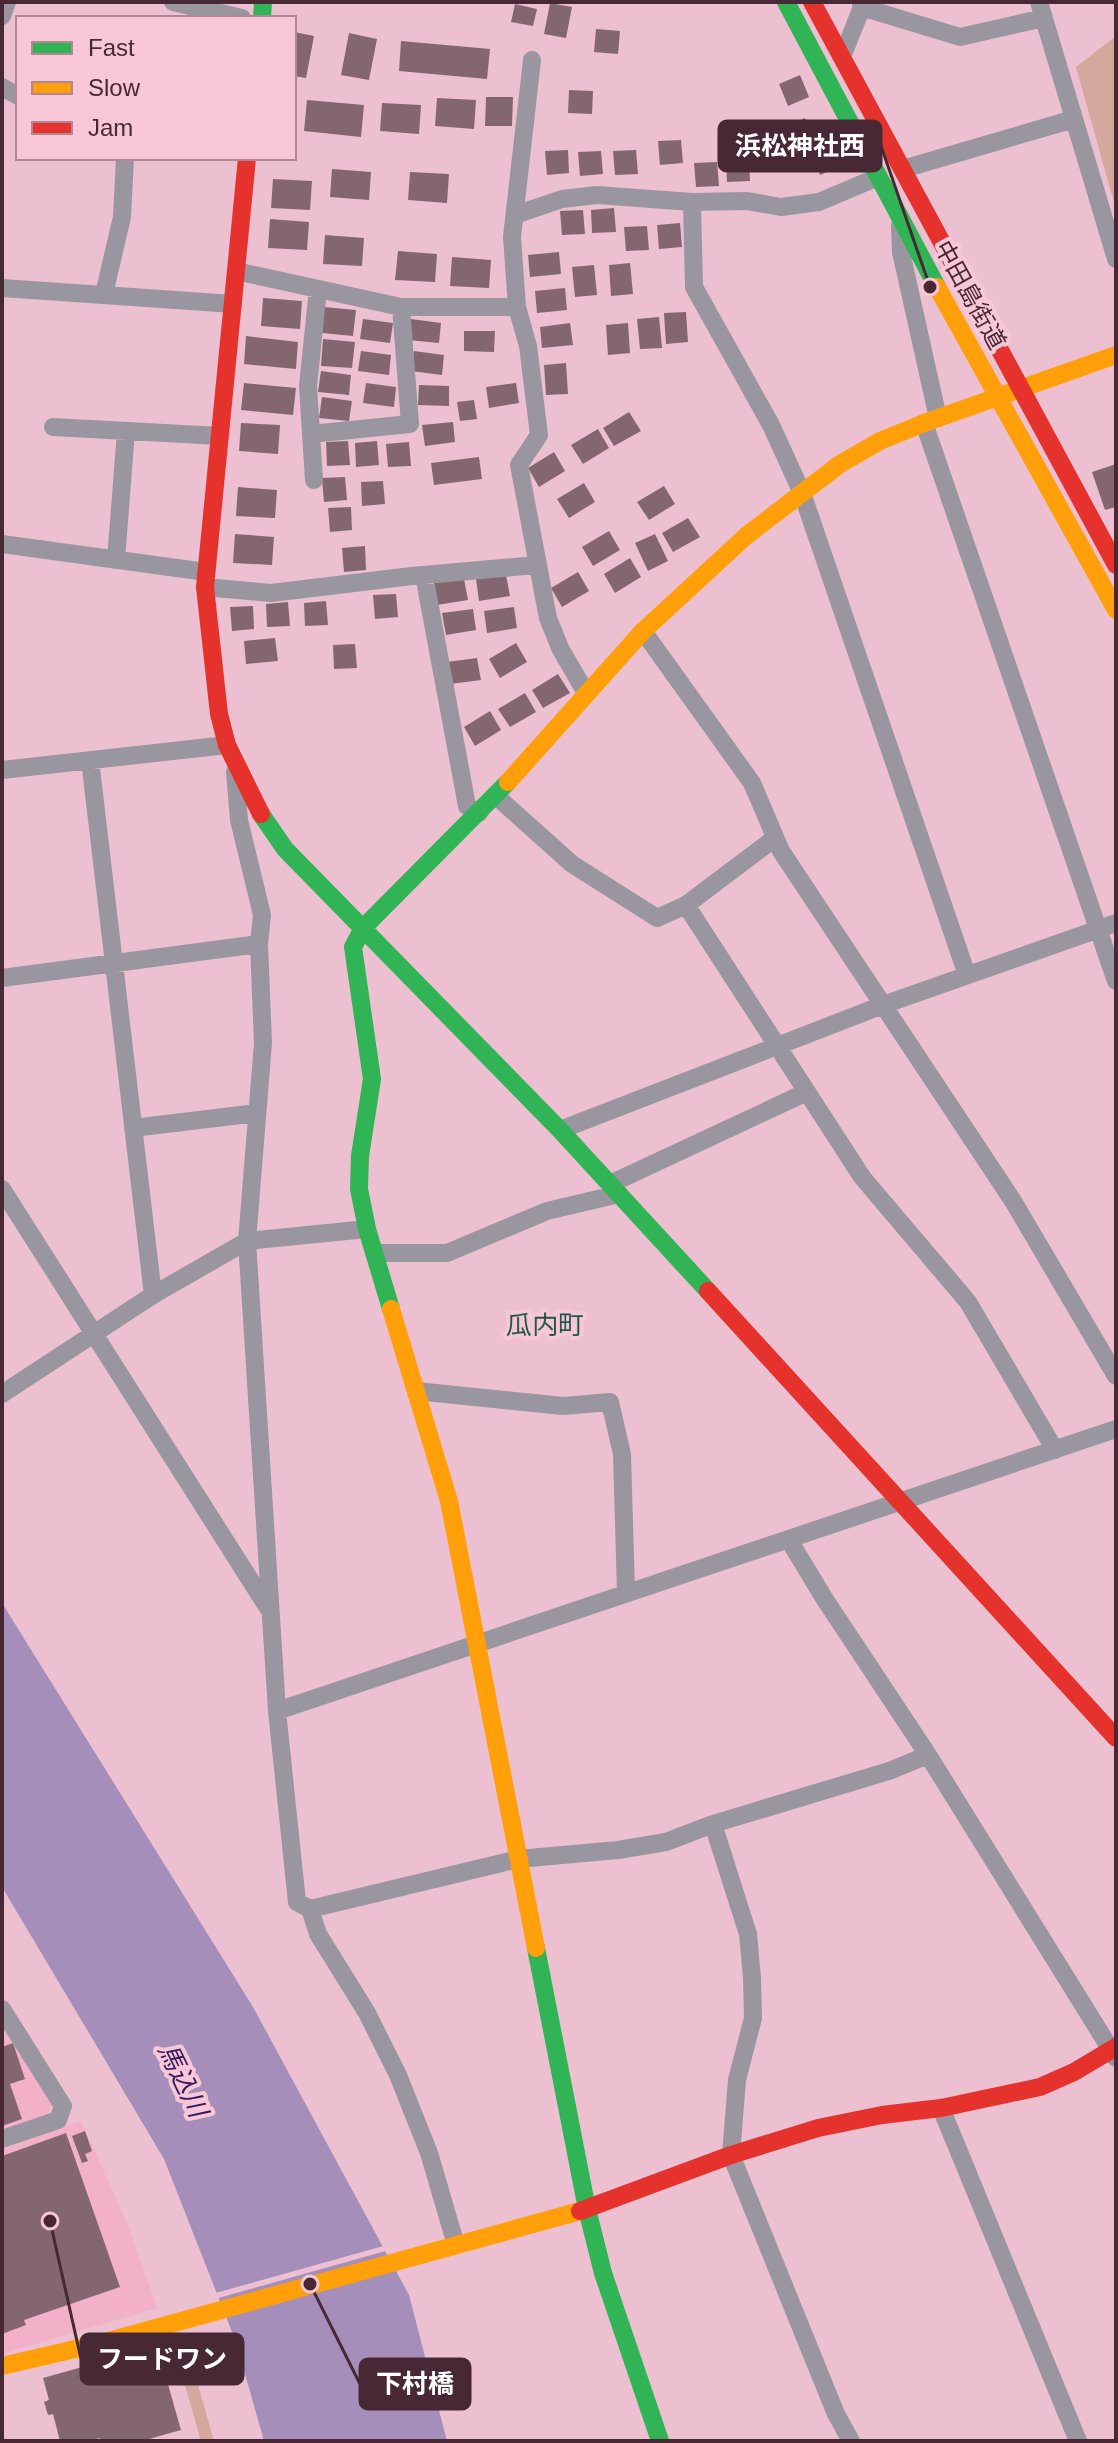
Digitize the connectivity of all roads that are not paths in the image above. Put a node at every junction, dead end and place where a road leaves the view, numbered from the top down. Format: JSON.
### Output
{"nodes":[{"id":1,"x":7,"y":2,"type":"edge"},
{"id":2,"x":173,"y":2,"type":"edge"},
{"id":3,"x":786,"y":2,"type":"edge"},
{"id":4,"x":812,"y":2,"type":"edge"},
{"id":5,"x":862,"y":5,"type":"edge"},
{"id":6,"x":1041,"y":10,"type":"edge"},
{"id":7,"x":2,"y":16,"type":"edge"},
{"id":8,"x":233,"y":16,"type":"edge"},
{"id":9,"x":842,"y":57,"type":"junction"},
{"id":10,"x":532,"y":60,"type":"dead end"},
{"id":11,"x":1074,"y":119,"type":"junction"},
{"id":12,"x":122,"y":160,"type":"edge"},
{"id":13,"x":247,"y":160,"type":"edge"},
{"id":14,"x":903,"y":169,"type":"junction"},
{"id":15,"x":878,"y":177,"type":"junction"},
{"id":16,"x":692,"y":202,"type":"junction"},
{"id":17,"x":515,"y":215,"type":"junction"},
{"id":18,"x":900,"y":220,"type":"junction"},
{"id":19,"x":1116,"y":259,"type":"edge"},
{"id":20,"x":236,"y":271,"type":"junction"},
{"id":21,"x":2,"y":288,"type":"edge"},
{"id":22,"x":318,"y":289,"type":"junction"},
{"id":23,"x":104,"y":294,"type":"junction"},
{"id":24,"x":233,"y":304,"type":"junction"},
{"id":25,"x":401,"y":307,"type":"junction"},
{"id":26,"x":517,"y":307,"type":"junction"},
{"id":27,"x":1116,"y":355,"type":"edge"},
{"id":28,"x":1019,"y":388,"type":"junction"},
{"id":29,"x":999,"y":396,"type":"junction"},
{"id":30,"x":931,"y":420,"type":"junction"},
{"id":31,"x":53,"y":427,"type":"dead end"},
{"id":32,"x":126,"y":431,"type":"junction"},
{"id":33,"x":311,"y":434,"type":"junction"},
{"id":34,"x":220,"y":436,"type":"junction"},
{"id":35,"x":314,"y":480,"type":"dead end"},
{"id":36,"x":802,"y":493,"type":"junction"},
{"id":37,"x":2,"y":544,"type":"edge"},
{"id":38,"x":116,"y":560,"type":"junction"},
{"id":39,"x":537,"y":565,"type":"junction"},
{"id":40,"x":1116,"y":565,"type":"edge"},
{"id":41,"x":424,"y":575,"type":"junction"},
{"id":42,"x":206,"y":580,"type":"junction"},
{"id":43,"x":1116,"y":610,"type":"edge"},
{"id":44,"x":643,"y":631,"type":"junction"},
{"id":45,"x":586,"y":693,"type":"junction"},
{"id":46,"x":227,"y":745,"type":"junction"},
{"id":47,"x":90,"y":760,"type":"junction"},
{"id":48,"x":235,"y":765,"type":"junction"},
{"id":49,"x":2,"y":770,"type":"edge"},
{"id":50,"x":496,"y":796,"type":"junction"},
{"id":51,"x":479,"y":813,"type":"junction"},
{"id":52,"x":775,"y":838,"type":"junction"},
{"id":53,"x":686,"y":905,"type":"junction"},
{"id":54,"x":1107,"y":927,"type":"edge"},
{"id":55,"x":363,"y":928,"type":"junction"},
{"id":56,"x":259,"y":944,"type":"junction"},
{"id":57,"x":115,"y":964,"type":"junction"},
{"id":58,"x":967,"y":975,"type":"junction"},
{"id":59,"x":2,"y":978,"type":"edge"},
{"id":60,"x":1116,"y":981,"type":"edge"},
{"id":61,"x":883,"y":1005,"type":"junction"},
{"id":62,"x":777,"y":1047,"type":"junction"},
{"id":63,"x":807,"y":1092,"type":"junction"},
{"id":64,"x":257,"y":1113,"type":"junction"},
{"id":65,"x":133,"y":1128,"type":"junction"},
{"id":66,"x":560,"y":1130,"type":"junction"},
{"id":67,"x":2,"y":1189,"type":"edge"},
{"id":68,"x":615,"y":1189,"type":"junction"},
{"id":69,"x":367,"y":1229,"type":"junction"},
{"id":70,"x":247,"y":1241,"type":"junction"},
{"id":71,"x":374,"y":1253,"type":"junction"},
{"id":72,"x":153,"y":1295,"type":"junction"},
{"id":73,"x":93,"y":1334,"type":"junction"},
{"id":74,"x":1116,"y":1376,"type":"edge"},
{"id":75,"x":416,"y":1391,"type":"junction"},
{"id":76,"x":2,"y":1394,"type":"edge"},
{"id":77,"x":1116,"y":1429,"type":"edge"},
{"id":78,"x":1055,"y":1450,"type":"junction"},
{"id":79,"x":900,"y":1501,"type":"junction"},
{"id":80,"x":789,"y":1540,"type":"junction"},
{"id":81,"x":626,"y":1592,"type":"junction"},
{"id":82,"x":270,"y":1610,"type":"junction"},
{"id":83,"x":475,"y":1644,"type":"junction"},
{"id":84,"x":277,"y":1711,"type":"junction"},
{"id":85,"x":1116,"y":1738,"type":"edge"},
{"id":86,"x":928,"y":1755,"type":"junction"},
{"id":87,"x":713,"y":1824,"type":"junction"},
{"id":88,"x":518,"y":1859,"type":"junction"},
{"id":89,"x":310,"y":1909,"type":"junction"},
{"id":90,"x":2,"y":2009,"type":"edge"},
{"id":91,"x":1115,"y":2052,"type":"edge"},
{"id":92,"x":941,"y":2108,"type":"junction"},
{"id":93,"x":2,"y":2139,"type":"edge"},
{"id":94,"x":731,"y":2155,"type":"junction"},
{"id":95,"x":587,"y":2209,"type":"junction"},
{"id":96,"x":456,"y":2245,"type":"junction"},
{"id":97,"x":2,"y":2366,"type":"edge"},
{"id":98,"x":660,"y":2441,"type":"edge"},
{"id":99,"x":851,"y":2441,"type":"edge"},
{"id":100,"x":1078,"y":2441,"type":"edge"}],
"edges":[{"from":1,"to":7,"type":"street"},
{"from":2,"to":8,"type":"street"},
{"from":3,"to":15,"type":"street","name":"中田島街道"},
{"from":4,"to":9,"type":"street","name":"中田島街道"},
{"from":5,"to":6,"type":"street"},
{"from":5,"to":9,"type":"street"},
{"from":6,"to":11,"type":"street"},
{"from":9,"to":14,"type":"street","name":"中田島街道"},
{"from":10,"to":17,"type":"street"},
{"from":11,"to":14,"type":"street"},
{"from":11,"to":19,"type":"street"},
{"from":12,"to":23,"type":"street"},
{"from":13,"to":20,"type":"street"},
{"from":14,"to":28,"type":"street","name":"中田島街道"},
{"from":15,"to":16,"type":"street"},
{"from":15,"to":18,"type":"street","name":"中田島街道"},
{"from":16,"to":17,"type":"street"},
{"from":16,"to":36,"type":"street"},
{"from":17,"to":26,"type":"street"},
{"from":18,"to":29,"type":"street","name":"中田島街道"},
{"from":18,"to":30,"type":"street"},
{"from":20,"to":22,"type":"street"},
{"from":20,"to":24,"type":"street"},
{"from":21,"to":23,"type":"street"},
{"from":22,"to":25,"type":"street"},
{"from":22,"to":33,"type":"street"},
{"from":23,"to":24,"type":"street"},
{"from":24,"to":34,"type":"street"},
{"from":25,"to":26,"type":"street"},
{"from":25,"to":33,"type":"street"},
{"from":26,"to":39,"type":"street"},
{"from":27,"to":28,"type":"street"},
{"from":28,"to":29,"type":"street"},
{"from":28,"to":40,"type":"street","name":"中田島街道"},
{"from":29,"to":30,"type":"street"},
{"from":29,"to":43,"type":"street","name":"中田島街道"},
{"from":30,"to":36,"type":"street"},
{"from":30,"to":54,"type":"street"},
{"from":31,"to":32,"type":"street"},
{"from":32,"to":34,"type":"street"},
{"from":32,"to":38,"type":"street"},
{"from":33,"to":35,"type":"street"},
{"from":34,"to":42,"type":"street"},
{"from":36,"to":44,"type":"street"},
{"from":36,"to":58,"type":"street"},
{"from":37,"to":38,"type":"street"},
{"from":38,"to":42,"type":"street"},
{"from":39,"to":41,"type":"street"},
{"from":39,"to":45,"type":"street"},
{"from":41,"to":42,"type":"street"},
{"from":41,"to":51,"type":"street"},
{"from":42,"to":46,"type":"street"},
{"from":44,"to":45,"type":"street"},
{"from":44,"to":52,"type":"street"},
{"from":45,"to":50,"type":"street"},
{"from":46,"to":47,"type":"street"},
{"from":46,"to":48,"type":"street"},
{"from":47,"to":49,"type":"street"},
{"from":47,"to":57,"type":"street"},
{"from":48,"to":55,"type":"street"},
{"from":48,"to":56,"type":"street"},
{"from":50,"to":51,"type":"street"},
{"from":50,"to":53,"type":"street"},
{"from":51,"to":55,"type":"street"},
{"from":52,"to":53,"type":"street"},
{"from":52,"to":61,"type":"street"},
{"from":53,"to":62,"type":"street"},
{"from":54,"to":58,"type":"street"},
{"from":54,"to":60,"type":"street"},
{"from":55,"to":66,"type":"street"},
{"from":55,"to":69,"type":"street"},
{"from":56,"to":57,"type":"street"},
{"from":56,"to":64,"type":"street"},
{"from":57,"to":59,"type":"street"},
{"from":57,"to":65,"type":"street"},
{"from":58,"to":61,"type":"street"},
{"from":61,"to":62,"type":"street"},
{"from":61,"to":74,"type":"street"},
{"from":62,"to":63,"type":"street"},
{"from":62,"to":66,"type":"street"},
{"from":63,"to":68,"type":"street"},
{"from":63,"to":78,"type":"street"},
{"from":64,"to":65,"type":"street"},
{"from":64,"to":70,"type":"street"},
{"from":65,"to":72,"type":"street"},
{"from":66,"to":68,"type":"street"},
{"from":67,"to":73,"type":"street"},
{"from":68,"to":71,"type":"street"},
{"from":68,"to":79,"type":"street"},
{"from":69,"to":70,"type":"street"},
{"from":69,"to":71,"type":"street"},
{"from":70,"to":72,"type":"street"},
{"from":70,"to":82,"type":"street"},
{"from":71,"to":75,"type":"street"},
{"from":72,"to":73,"type":"street"},
{"from":73,"to":76,"type":"street"},
{"from":73,"to":82,"type":"street"},
{"from":75,"to":81,"type":"street"},
{"from":75,"to":83,"type":"street"},
{"from":77,"to":78,"type":"street"},
{"from":78,"to":79,"type":"street"},
{"from":79,"to":80,"type":"street"},
{"from":79,"to":85,"type":"street"},
{"from":80,"to":81,"type":"street"},
{"from":80,"to":86,"type":"street"},
{"from":81,"to":83,"type":"street"},
{"from":82,"to":84,"type":"street"},
{"from":83,"to":84,"type":"street"},
{"from":83,"to":88,"type":"street"},
{"from":84,"to":89,"type":"street"},
{"from":86,"to":87,"type":"street"},
{"from":86,"to":91,"type":"street"},
{"from":87,"to":88,"type":"street"},
{"from":87,"to":94,"type":"street"},
{"from":88,"to":89,"type":"street"},
{"from":88,"to":95,"type":"street"},
{"from":89,"to":96,"type":"street"},
{"from":90,"to":93,"type":"street"},
{"from":91,"to":92,"type":"street"},
{"from":92,"to":94,"type":"street"},
{"from":92,"to":100,"type":"street"},
{"from":94,"to":95,"type":"street"},
{"from":94,"to":99,"type":"street"},
{"from":95,"to":96,"type":"street"},
{"from":95,"to":98,"type":"street"},
{"from":96,"to":97,"type":"street"}]}
